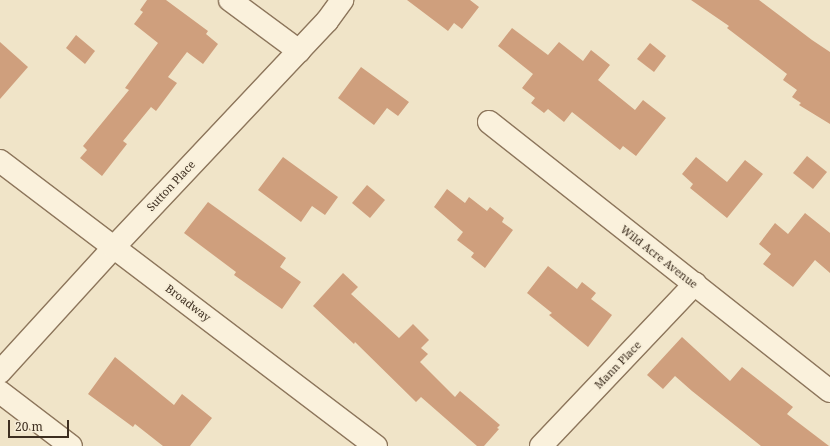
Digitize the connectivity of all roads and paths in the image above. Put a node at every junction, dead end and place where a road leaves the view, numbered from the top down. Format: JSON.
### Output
{"nodes":[{"id":1,"x":230,"y":0,"type":"edge"},
{"id":2,"x":342,"y":0,"type":"edge"},
{"id":3,"x":299,"y":51,"type":"junction"},
{"id":4,"x":489,"y":122,"type":"dead end"},
{"id":5,"x":0,"y":161,"type":"edge"},
{"id":6,"x":114,"y":247,"type":"junction"},
{"id":7,"x":695,"y":284,"type":"junction"},
{"id":8,"x":0,"y":372,"type":"edge"},
{"id":9,"x":830,"y":391,"type":"edge"},
{"id":10,"x":0,"y":392,"type":"edge"},
{"id":11,"x":71,"y":446,"type":"edge"},
{"id":12,"x":376,"y":446,"type":"edge"},
{"id":13,"x":541,"y":446,"type":"edge"}],
"edges":[{"from":1,"to":3,"type":"street"},
{"from":2,"to":3,"type":"street","name":"Sutton Place"},
{"from":3,"to":6,"type":"street","name":"Sutton Place"},
{"from":4,"to":7,"type":"street","name":"Wild Acre Avenue"},
{"from":5,"to":6,"type":"street","name":"Broadway"},
{"from":6,"to":8,"type":"street","name":"Sutton Place"},
{"from":6,"to":12,"type":"street","name":"Broadway"},
{"from":7,"to":9,"type":"street","name":"Wild Acre Avenue"},
{"from":7,"to":13,"type":"street","name":"Mann Place"},
{"from":10,"to":11,"type":"street"}]}
